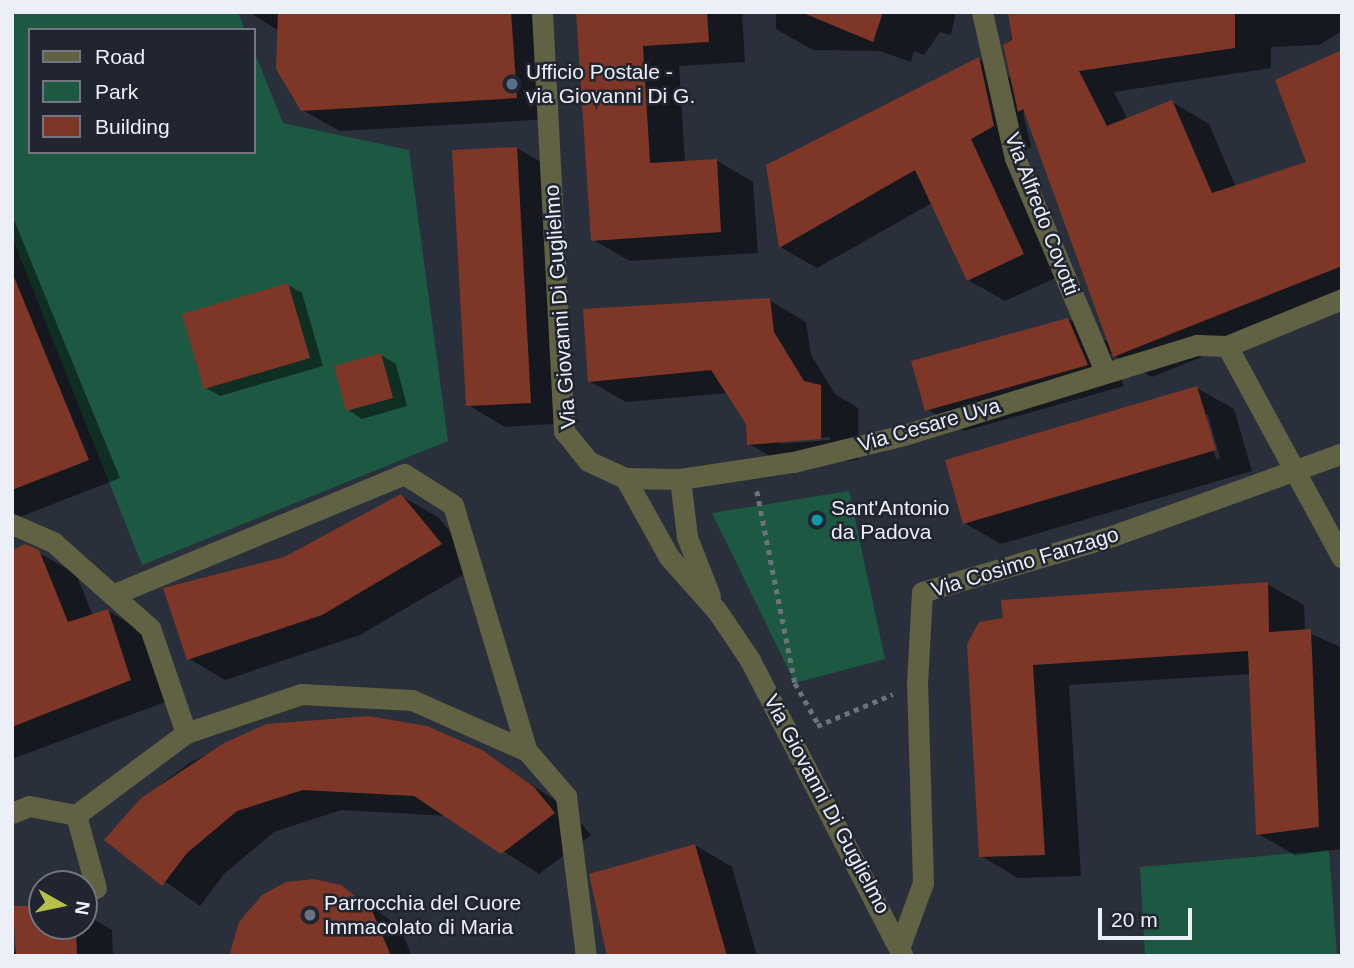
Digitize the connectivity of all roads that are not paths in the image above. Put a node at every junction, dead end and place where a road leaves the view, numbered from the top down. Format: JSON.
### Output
{"nodes":[{"id":1,"x":542,"y":12,"type":"edge"},
{"id":2,"x":982,"y":12,"type":"edge"},
{"id":3,"x":1342,"y":299,"type":"edge"},
{"id":4,"x":1227,"y":346,"type":"junction"},
{"id":5,"x":1105,"y":371,"type":"junction"},
{"id":6,"x":1342,"y":453,"type":"edge"},
{"id":7,"x":1295,"y":467,"type":"junction"},
{"id":8,"x":625,"y":478,"type":"junction"},
{"id":9,"x":680,"y":479,"type":"junction"},
{"id":10,"x":12,"y":524,"type":"edge"},
{"id":11,"x":1342,"y":558,"type":"edge"},
{"id":12,"x":117,"y":593,"type":"junction"},
{"id":13,"x":717,"y":611,"type":"junction"},
{"id":14,"x":186,"y":733,"type":"junction"},
{"id":15,"x":527,"y":751,"type":"junction"},
{"id":16,"x":12,"y":813,"type":"edge"},
{"id":17,"x":76,"y":816,"type":"junction"},
{"id":18,"x":91,"y":870,"type":"edge"},
{"id":19,"x":902,"y":949,"type":"edge"},
{"id":20,"x":586,"y":956,"type":"edge"}],
"edges":[{"from":1,"to":8,"type":"street","name":"Via Giovanni Di Guglielmo"},
{"from":2,"to":5,"type":"street","name":"Via Alfredo Covotti"},
{"from":3,"to":4,"type":"street","name":"Via Cesare Uva"},
{"from":4,"to":5,"type":"street","name":"Via Cesare Uva"},
{"from":4,"to":7,"type":"street"},
{"from":5,"to":9,"type":"street","name":"Via Cesare Uva"},
{"from":6,"to":7,"type":"street","name":"Via Cosimo Fanzago"},
{"from":7,"to":11,"type":"street"},
{"from":7,"to":19,"type":"street","name":"Via Cosimo Fanzago"},
{"from":8,"to":9,"type":"street","name":"Via Cesare Uva"},
{"from":8,"to":13,"type":"street","name":"Via Giovanni Di Guglielmo"},
{"from":9,"to":13,"type":"street"},
{"from":10,"to":12,"type":"street"},
{"from":12,"to":14,"type":"street"},
{"from":12,"to":15,"type":"street"},
{"from":13,"to":19,"type":"street","name":"Via Giovanni Di Guglielmo"},
{"from":14,"to":15,"type":"street"},
{"from":14,"to":17,"type":"street"},
{"from":15,"to":20,"type":"street"},
{"from":16,"to":17,"type":"street"},
{"from":17,"to":18,"type":"street"}]}
